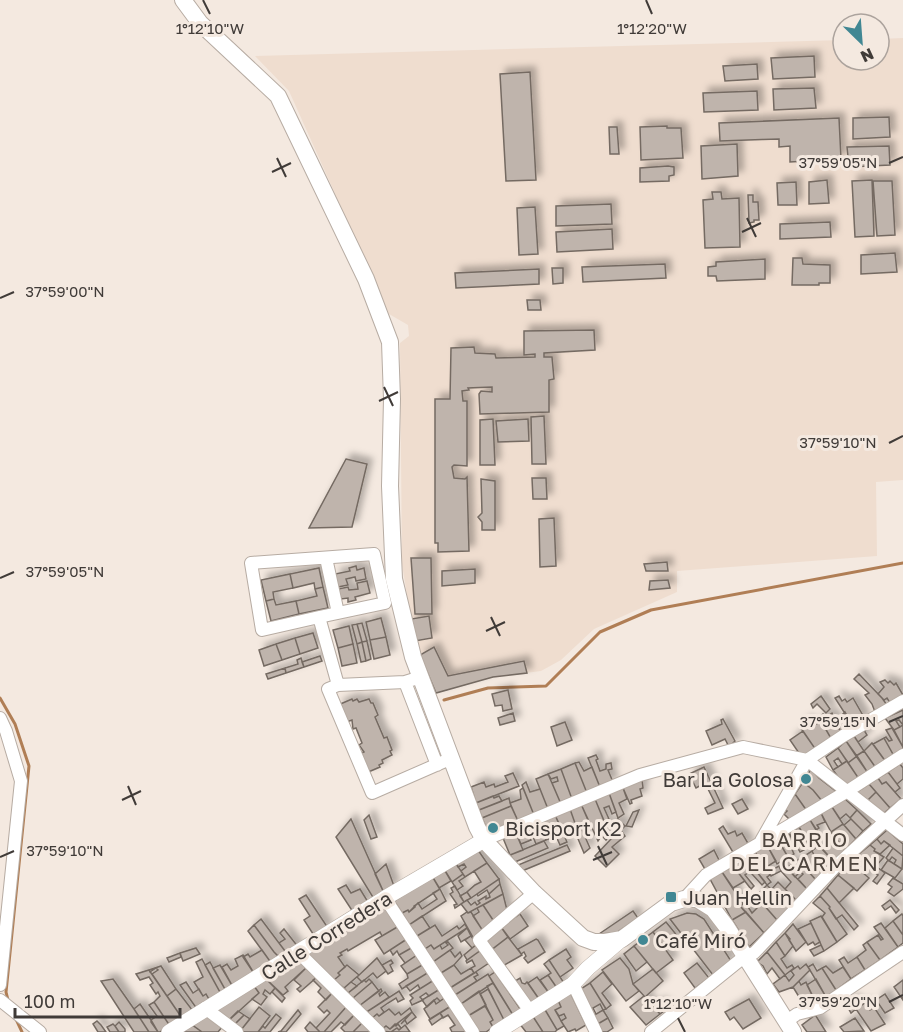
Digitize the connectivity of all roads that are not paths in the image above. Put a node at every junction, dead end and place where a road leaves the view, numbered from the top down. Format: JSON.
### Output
{"nodes":[{"id":1,"x":183,"y":0,"type":"edge"},
{"id":2,"x":326,"y":558,"type":"junction"},
{"id":3,"x":338,"y":613,"type":"junction"},
{"id":4,"x":319,"y":617,"type":"junction"},
{"id":5,"x":413,"y":679,"type":"junction"},
{"id":6,"x":333,"y":687,"type":"junction"},
{"id":7,"x":903,"y":701,"type":"edge"},
{"id":8,"x":0,"y":718,"type":"edge"},
{"id":9,"x":903,"y":755,"type":"edge"},
{"id":10,"x":807,"y":760,"type":"junction"},
{"id":11,"x":445,"y":761,"type":"junction"},
{"id":12,"x":846,"y":792,"type":"junction"},
{"id":13,"x":903,"y":805,"type":"edge"},
{"id":14,"x":884,"y":821,"type":"junction"},
{"id":15,"x":903,"y":835,"type":"edge"},
{"id":16,"x":484,"y":840,"type":"junction"},
{"id":17,"x":760,"y":842,"type":"junction"},
{"id":18,"x":534,"y":892,"type":"junction"},
{"id":19,"x":385,"y":898,"type":"junction"},
{"id":20,"x":684,"y":899,"type":"junction"},
{"id":21,"x":583,"y":938,"type":"junction"},
{"id":22,"x":622,"y":939,"type":"junction"},
{"id":23,"x":298,"y":952,"type":"junction"},
{"id":24,"x":903,"y":952,"type":"edge"},
{"id":25,"x":745,"y":956,"type":"junction"},
{"id":26,"x":588,"y":968,"type":"junction"},
{"id":27,"x":573,"y":984,"type":"junction"},
{"id":28,"x":0,"y":985,"type":"edge"},
{"id":29,"x":0,"y":1000,"type":"edge"},
{"id":30,"x":205,"y":1008,"type":"junction"},
{"id":31,"x":530,"y":1011,"type":"junction"},
{"id":32,"x":790,"y":1027,"type":"edge"},
{"id":33,"x":40,"y":1032,"type":"edge"},
{"id":34,"x":170,"y":1032,"type":"edge"},
{"id":35,"x":237,"y":1032,"type":"edge"},
{"id":36,"x":378,"y":1032,"type":"edge"},
{"id":37,"x":473,"y":1032,"type":"edge"},
{"id":38,"x":497,"y":1032,"type":"edge"},
{"id":39,"x":596,"y":1032,"type":"edge"},
{"id":40,"x":651,"y":1032,"type":"edge"}],
"edges":[{"from":1,"to":5,"type":"main road"},
{"from":2,"to":3,"type":"street"},
{"from":2,"to":3,"type":"street"},
{"from":2,"to":4,"type":"street"},
{"from":3,"to":4,"type":"street"},
{"from":4,"to":6,"type":"street"},
{"from":5,"to":6,"type":"street"},
{"from":5,"to":11,"type":"main road"},
{"from":6,"to":11,"type":"street"},
{"from":7,"to":10,"type":"street"},
{"from":8,"to":28,"type":"street"},
{"from":9,"to":12,"type":"street"},
{"from":10,"to":12,"type":"street"},
{"from":10,"to":16,"type":"street"},
{"from":10,"to":17,"type":"street"},
{"from":11,"to":16,"type":"main road"},
{"from":12,"to":14,"type":"street"},
{"from":12,"to":17,"type":"street"},
{"from":13,"to":14,"type":"street"},
{"from":14,"to":15,"type":"street"},
{"from":14,"to":25,"type":"street"},
{"from":16,"to":18,"type":"main road"},
{"from":16,"to":19,"type":"street","name":"Calle Corredera"},
{"from":17,"to":20,"type":"street"},
{"from":18,"to":21,"type":"main road"},
{"from":18,"to":31,"type":"street"},
{"from":19,"to":23,"type":"street","name":"Calle Corredera"},
{"from":19,"to":37,"type":"street"},
{"from":20,"to":22,"type":"main road"},
{"from":20,"to":25,"type":"main road"},
{"from":21,"to":22,"type":"main road"},
{"from":21,"to":26,"type":"street"},
{"from":22,"to":26,"type":"street"},
{"from":23,"to":30,"type":"street","name":"Calle Corredera"},
{"from":23,"to":36,"type":"street"},
{"from":24,"to":32,"type":"street"},
{"from":25,"to":32,"type":"main road"},
{"from":25,"to":40,"type":"street"},
{"from":26,"to":27,"type":"street"},
{"from":27,"to":31,"type":"street"},
{"from":27,"to":39,"type":"street"},
{"from":29,"to":33,"type":"street"},
{"from":30,"to":34,"type":"street","name":"Calle Corredera"},
{"from":30,"to":35,"type":"street"},
{"from":31,"to":38,"type":"street"}]}
